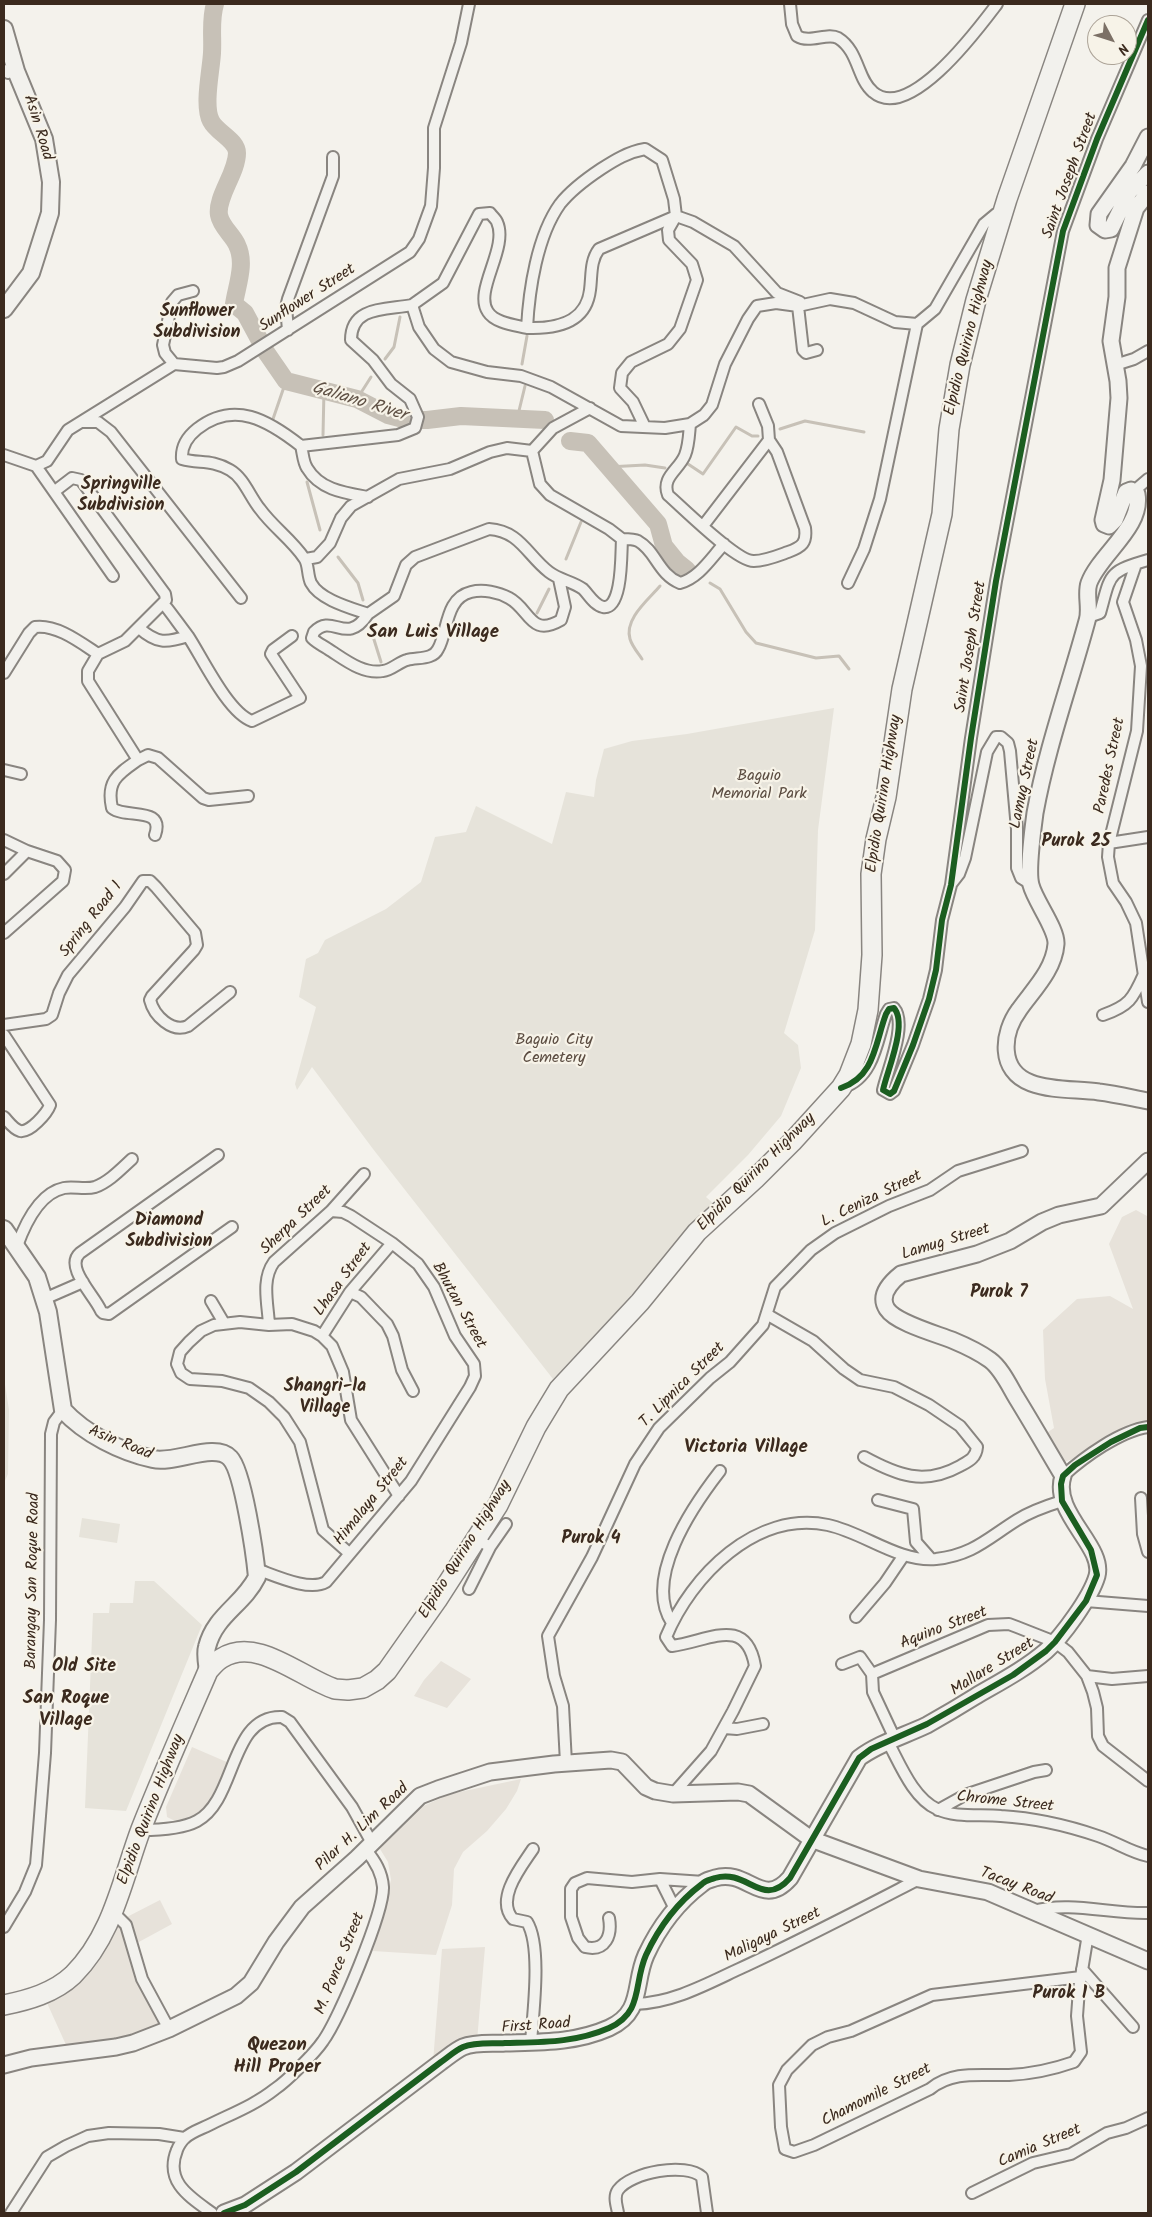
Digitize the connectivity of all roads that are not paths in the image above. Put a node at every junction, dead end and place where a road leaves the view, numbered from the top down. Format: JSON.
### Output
{"nodes":[{"id":1,"x":469,"y":4,"type":"edge"},
{"id":2,"x":790,"y":4,"type":"edge"},
{"id":3,"x":997,"y":4,"type":"edge"},
{"id":4,"x":1075,"y":4,"type":"edge"},
{"id":5,"x":1148,"y":20,"type":"edge"},
{"id":6,"x":4,"y":29,"type":"edge"},
{"id":7,"x":10,"y":70,"type":"edge"},
{"id":8,"x":1148,"y":137,"type":"edge"},
{"id":9,"x":333,"y":157,"type":"dead end"},
{"id":10,"x":1148,"y":172,"type":"edge"},
{"id":11,"x":1148,"y":193,"type":"edge"},
{"id":12,"x":1003,"y":214,"type":"junction"},
{"id":13,"x":676,"y":216,"type":"junction"},
{"id":14,"x":194,"y":291,"type":"dead end"},
{"id":15,"x":412,"y":305,"type":"junction"},
{"id":16,"x":802,"y":305,"type":"junction"},
{"id":17,"x":4,"y":309,"type":"edge"},
{"id":18,"x":917,"y":324,"type":"junction"},
{"id":19,"x":527,"y":328,"type":"junction"},
{"id":20,"x":284,"y":333,"type":"junction"},
{"id":21,"x":817,"y":350,"type":"dead end"},
{"id":22,"x":1148,"y":351,"type":"edge"},
{"id":23,"x":174,"y":364,"type":"junction"},
{"id":24,"x":1115,"y":365,"type":"junction"},
{"id":25,"x":759,"y":404,"type":"dead end"},
{"id":26,"x":590,"y":408,"type":"junction"},
{"id":27,"x":78,"y":422,"type":"junction"},
{"id":28,"x":690,"y":424,"type":"junction"},
{"id":29,"x":645,"y":427,"type":"junction"},
{"id":30,"x":769,"y":440,"type":"junction"},
{"id":31,"x":301,"y":446,"type":"junction"},
{"id":32,"x":532,"y":452,"type":"junction"},
{"id":33,"x":4,"y":455,"type":"edge"},
{"id":34,"x":36,"y":466,"type":"junction"},
{"id":35,"x":1148,"y":479,"type":"edge"},
{"id":36,"x":55,"y":491,"type":"junction"},
{"id":37,"x":1134,"y":491,"type":"junction"},
{"id":38,"x":368,"y":497,"type":"junction"},
{"id":39,"x":703,"y":526,"type":"junction"},
{"id":40,"x":622,"y":539,"type":"junction"},
{"id":41,"x":724,"y":544,"type":"junction"},
{"id":42,"x":306,"y":559,"type":"junction"},
{"id":43,"x":1148,"y":560,"type":"edge"},
{"id":44,"x":1136,"y":564,"type":"junction"},
{"id":45,"x":113,"y":576,"type":"dead end"},
{"id":46,"x":559,"y":578,"type":"junction"},
{"id":47,"x":848,"y":583,"type":"dead end"},
{"id":48,"x":241,"y":598,"type":"dead end"},
{"id":49,"x":167,"y":604,"type":"junction"},
{"id":50,"x":368,"y":614,"type":"junction"},
{"id":51,"x":1088,"y":617,"type":"junction"},
{"id":52,"x":139,"y":628,"type":"junction"},
{"id":53,"x":188,"y":636,"type":"junction"},
{"id":54,"x":292,"y":636,"type":"dead end"},
{"id":55,"x":98,"y":654,"type":"junction"},
{"id":56,"x":4,"y":672,"type":"edge"},
{"id":57,"x":138,"y":760,"type":"junction"},
{"id":58,"x":4,"y":770,"type":"edge"},
{"id":59,"x":21,"y":774,"type":"dead end"},
{"id":60,"x":248,"y":796,"type":"dead end"},
{"id":61,"x":155,"y":835,"type":"dead end"},
{"id":62,"x":1148,"y":837,"type":"edge"},
{"id":63,"x":4,"y":840,"type":"edge"},
{"id":64,"x":1109,"y":843,"type":"junction"},
{"id":65,"x":28,"y":851,"type":"junction"},
{"id":66,"x":4,"y":874,"type":"edge"},
{"id":67,"x":1030,"y":884,"type":"junction"},
{"id":68,"x":951,"y":885,"type":"junction"},
{"id":69,"x":4,"y":934,"type":"edge"},
{"id":70,"x":1144,"y":973,"type":"junction"},
{"id":71,"x":230,"y":992,"type":"dead end"},
{"id":72,"x":1148,"y":1002,"type":"edge"},
{"id":73,"x":1103,"y":1015,"type":"dead end"},
{"id":74,"x":4,"y":1024,"type":"edge"},
{"id":75,"x":4,"y":1035,"type":"edge"},
{"id":76,"x":841,"y":1088,"type":"junction"},
{"id":77,"x":1148,"y":1101,"type":"edge"},
{"id":78,"x":4,"y":1117,"type":"edge"},
{"id":79,"x":1022,"y":1151,"type":"dead end"},
{"id":80,"x":218,"y":1155,"type":"dead end"},
{"id":81,"x":132,"y":1159,"type":"dead end"},
{"id":82,"x":1148,"y":1161,"type":"edge"},
{"id":83,"x":364,"y":1174,"type":"dead end"},
{"id":84,"x":330,"y":1210,"type":"junction"},
{"id":85,"x":232,"y":1227,"type":"dead end"},
{"id":86,"x":4,"y":1229,"type":"edge"},
{"id":87,"x":392,"y":1242,"type":"junction"},
{"id":88,"x":17,"y":1246,"type":"junction"},
{"id":89,"x":84,"y":1282,"type":"junction"},
{"id":90,"x":350,"y":1292,"type":"junction"},
{"id":91,"x":44,"y":1299,"type":"junction"},
{"id":92,"x":211,"y":1301,"type":"dead end"},
{"id":93,"x":768,"y":1314,"type":"junction"},
{"id":94,"x":224,"y":1323,"type":"junction"},
{"id":95,"x":269,"y":1326,"type":"junction"},
{"id":96,"x":322,"y":1336,"type":"junction"},
{"id":97,"x":475,"y":1376,"type":"joint"},
{"id":98,"x":413,"y":1391,"type":"dead end"},
{"id":99,"x":63,"y":1410,"type":"junction"},
{"id":100,"x":1148,"y":1427,"type":"edge"},
{"id":101,"x":864,"y":1457,"type":"dead end"},
{"id":102,"x":720,"y":1471,"type":"dead end"},
{"id":103,"x":1063,"y":1476,"type":"junction"},
{"id":104,"x":399,"y":1496,"type":"junction"},
{"id":105,"x":1142,"y":1498,"type":"dead end"},
{"id":106,"x":878,"y":1500,"type":"dead end"},
{"id":107,"x":1062,"y":1501,"type":"junction"},
{"id":108,"x":506,"y":1524,"type":"dead end"},
{"id":109,"x":484,"y":1543,"type":"junction"},
{"id":110,"x":1148,"y":1552,"type":"edge"},
{"id":111,"x":349,"y":1554,"type":"junction"},
{"id":112,"x":904,"y":1556,"type":"junction"},
{"id":113,"x":931,"y":1559,"type":"junction"},
{"id":114,"x":256,"y":1569,"type":"junction"},
{"id":115,"x":469,"y":1589,"type":"dead end"},
{"id":116,"x":1086,"y":1601,"type":"junction"},
{"id":117,"x":1148,"y":1606,"type":"edge"},
{"id":118,"x":856,"y":1617,"type":"dead end"},
{"id":119,"x":672,"y":1623,"type":"junction"},
{"id":120,"x":1055,"y":1642,"type":"junction"},
{"id":121,"x":842,"y":1664,"type":"dead end"},
{"id":122,"x":208,"y":1671,"type":"junction"},
{"id":123,"x":872,"y":1674,"type":"junction"},
{"id":124,"x":1087,"y":1676,"type":"junction"},
{"id":125,"x":1148,"y":1676,"type":"edge"},
{"id":126,"x":763,"y":1724,"type":"dead end"},
{"id":127,"x":724,"y":1728,"type":"junction"},
{"id":128,"x":891,"y":1740,"type":"junction"},
{"id":129,"x":566,"y":1762,"type":"junction"},
{"id":130,"x":1046,"y":1770,"type":"dead end"},
{"id":131,"x":1148,"y":1780,"type":"edge"},
{"id":132,"x":673,"y":1794,"type":"junction"},
{"id":133,"x":938,"y":1810,"type":"junction"},
{"id":134,"x":141,"y":1830,"type":"junction"},
{"id":135,"x":811,"y":1839,"type":"junction"},
{"id":136,"x":369,"y":1847,"type":"junction"},
{"id":137,"x":533,"y":1849,"type":"dead end"},
{"id":138,"x":1148,"y":1856,"type":"edge"},
{"id":139,"x":660,"y":1879,"type":"junction"},
{"id":140,"x":919,"y":1879,"type":"junction"},
{"id":141,"x":704,"y":1882,"type":"junction"},
{"id":142,"x":674,"y":1909,"type":"junction"},
{"id":143,"x":1032,"y":1911,"type":"junction"},
{"id":144,"x":1148,"y":1913,"type":"edge"},
{"id":145,"x":112,"y":1915,"type":"junction"},
{"id":146,"x":609,"y":1918,"type":"dead end"},
{"id":147,"x":4,"y":1927,"type":"edge"},
{"id":148,"x":1088,"y":1934,"type":"junction"},
{"id":149,"x":1148,"y":1961,"type":"edge"},
{"id":150,"x":1081,"y":1973,"type":"junction"},
{"id":151,"x":635,"y":2004,"type":"junction"},
{"id":152,"x":4,"y":2005,"type":"edge"},
{"id":153,"x":1134,"y":2027,"type":"dead end"},
{"id":154,"x":169,"y":2029,"type":"junction"},
{"id":155,"x":530,"y":2042,"type":"junction"},
{"id":156,"x":4,"y":2065,"type":"edge"},
{"id":157,"x":1148,"y":2118,"type":"edge"},
{"id":158,"x":184,"y":2138,"type":"junction"},
{"id":159,"x":972,"y":2193,"type":"dead end"},
{"id":160,"x":11,"y":2213,"type":"edge"},
{"id":161,"x":212,"y":2213,"type":"edge"},
{"id":162,"x":224,"y":2213,"type":"edge"},
{"id":163,"x":618,"y":2213,"type":"edge"},
{"id":164,"x":707,"y":2213,"type":"edge"}],
"edges":[{"from":1,"to":20,"type":"street","name":"Sunflower Street"},
{"from":2,"to":3,"type":"street"},
{"from":4,"to":12,"type":"highway","name":"Elpidio Quirino Highway"},
{"from":5,"to":68,"type":"street","name":"Saint Joseph Street"},
{"from":6,"to":7,"type":"main road","name":"Asin Road"},
{"from":7,"to":17,"type":"main road","name":"Asin Road"},
{"from":8,"to":10,"type":"street"},
{"from":9,"to":20,"type":"street"},
{"from":11,"to":24,"type":"street"},
{"from":12,"to":18,"type":"street"},
{"from":12,"to":76,"type":"highway","name":"Elpidio Quirino Highway"},
{"from":13,"to":16,"type":"street"},
{"from":13,"to":19,"type":"street"},
{"from":13,"to":19,"type":"street"},
{"from":13,"to":29,"type":"street"},
{"from":14,"to":23,"type":"street"},
{"from":15,"to":19,"type":"street"},
{"from":15,"to":26,"type":"street"},
{"from":15,"to":31,"type":"street"},
{"from":16,"to":18,"type":"street"},
{"from":16,"to":21,"type":"street"},
{"from":16,"to":28,"type":"street"},
{"from":18,"to":47,"type":"street"},
{"from":20,"to":23,"type":"street","name":"Sunflower Street"},
{"from":22,"to":24,"type":"street"},
{"from":23,"to":27,"type":"street"},
{"from":24,"to":37,"type":"street"},
{"from":25,"to":30,"type":"street"},
{"from":26,"to":29,"type":"street"},
{"from":26,"to":32,"type":"street"},
{"from":27,"to":34,"type":"street"},
{"from":27,"to":48,"type":"street"},
{"from":28,"to":29,"type":"street"},
{"from":28,"to":39,"type":"street"},
{"from":30,"to":39,"type":"street"},
{"from":30,"to":41,"type":"street"},
{"from":31,"to":38,"type":"street"},
{"from":31,"to":42,"type":"street"},
{"from":32,"to":38,"type":"street"},
{"from":32,"to":40,"type":"street"},
{"from":33,"to":34,"type":"street"},
{"from":34,"to":36,"type":"street"},
{"from":35,"to":37,"type":"street"},
{"from":36,"to":45,"type":"street"},
{"from":36,"to":49,"type":"street"},
{"from":37,"to":51,"type":"street","name":"Lamug Street"},
{"from":38,"to":42,"type":"street"},
{"from":39,"to":41,"type":"street"},
{"from":40,"to":41,"type":"street"},
{"from":40,"to":46,"type":"street"},
{"from":42,"to":50,"type":"street"},
{"from":43,"to":44,"type":"street"},
{"from":44,"to":51,"type":"street"},
{"from":44,"to":64,"type":"street","name":"Paredes Street"},
{"from":46,"to":50,"type":"street"},
{"from":46,"to":50,"type":"street"},
{"from":49,"to":52,"type":"street"},
{"from":49,"to":53,"type":"street"},
{"from":51,"to":67,"type":"street","name":"Lamug Street"},
{"from":52,"to":53,"type":"street"},
{"from":52,"to":55,"type":"street"},
{"from":53,"to":54,"type":"street"},
{"from":55,"to":56,"type":"street"},
{"from":55,"to":57,"type":"street"},
{"from":57,"to":60,"type":"street"},
{"from":57,"to":61,"type":"street"},
{"from":58,"to":59,"type":"street"},
{"from":62,"to":64,"type":"street"},
{"from":63,"to":65,"type":"street"},
{"from":64,"to":70,"type":"street","name":"Paredes Street"},
{"from":65,"to":66,"type":"street"},
{"from":65,"to":69,"type":"street"},
{"from":67,"to":68,"type":"street"},
{"from":67,"to":77,"type":"street","name":"Lamug Street"},
{"from":68,"to":76,"type":"street","name":"Saint Joseph Street"},
{"from":70,"to":72,"type":"street","name":"Paredes Street"},
{"from":70,"to":73,"type":"street"},
{"from":71,"to":74,"type":"street","name":"Spring Road 1"},
{"from":75,"to":78,"type":"street"},
{"from":76,"to":109,"type":"highway","name":"Elpidio Quirino Highway"},
{"from":79,"to":93,"type":"street","name":"L. Ceniza Street"},
{"from":80,"to":89,"type":"street"},
{"from":81,"to":88,"type":"street"},
{"from":82,"to":103,"type":"street","name":"Lamug Street"},
{"from":83,"to":84,"type":"street","name":"Sherpa Street"},
{"from":84,"to":87,"type":"street","name":"Bhutan Street"},
{"from":84,"to":95,"type":"street","name":"Sherpa Street"},
{"from":85,"to":89,"type":"street"},
{"from":86,"to":88,"type":"main road"},
{"from":87,"to":90,"type":"street","name":"Lhasa Street"},
{"from":87,"to":97,"type":"street","name":"Bhutan Street"},
{"from":88,"to":91,"type":"main road"},
{"from":89,"to":91,"type":"street"},
{"from":90,"to":96,"type":"street","name":"Lhasa Street"},
{"from":90,"to":98,"type":"street"},
{"from":91,"to":99,"type":"main road"},
{"from":92,"to":94,"type":"street"},
{"from":93,"to":101,"type":"street"},
{"from":93,"to":129,"type":"street","name":"T. Lipnica Street"},
{"from":94,"to":95,"type":"street"},
{"from":94,"to":111,"type":"street"},
{"from":95,"to":96,"type":"street"},
{"from":96,"to":104,"type":"street"},
{"from":97,"to":104,"type":"street","name":"Himalaya Street"},
{"from":99,"to":114,"type":"main road","name":"Asin Road"},
{"from":99,"to":147,"type":"street","name":"Barangay San Roque Road"},
{"from":100,"to":103,"type":"street"},
{"from":102,"to":119,"type":"street"},
{"from":103,"to":107,"type":"street"},
{"from":104,"to":111,"type":"street","name":"Himalaya Street"},
{"from":105,"to":110,"type":"street"},
{"from":106,"to":113,"type":"street"},
{"from":107,"to":113,"type":"street"},
{"from":107,"to":116,"type":"street","name":"Mallare Street"},
{"from":108,"to":109,"type":"street"},
{"from":109,"to":115,"type":"street"},
{"from":109,"to":122,"type":"highway","name":"Elpidio Quirino Highway"},
{"from":111,"to":114,"type":"street","name":"Himalaya Street"},
{"from":112,"to":113,"type":"street"},
{"from":112,"to":118,"type":"street"},
{"from":112,"to":119,"type":"street"},
{"from":114,"to":122,"type":"main road","name":"Asin Road"},
{"from":116,"to":117,"type":"street"},
{"from":116,"to":120,"type":"street","name":"Mallare Street"},
{"from":119,"to":127,"type":"street"},
{"from":120,"to":123,"type":"street","name":"Aquino Street"},
{"from":120,"to":124,"type":"street"},
{"from":120,"to":128,"type":"street","name":"Mallare Street"},
{"from":121,"to":123,"type":"street"},
{"from":122,"to":134,"type":"highway","name":"Elpidio Quirino Highway"},
{"from":123,"to":128,"type":"street"},
{"from":124,"to":125,"type":"street"},
{"from":124,"to":131,"type":"street"},
{"from":126,"to":127,"type":"street"},
{"from":127,"to":132,"type":"street"},
{"from":128,"to":133,"type":"street","name":"Chrome Street"},
{"from":128,"to":135,"type":"street","name":"Mallare Street"},
{"from":129,"to":132,"type":"street","name":"Pilar H. Lim Road"},
{"from":129,"to":136,"type":"street","name":"Pilar H. Lim Road"},
{"from":130,"to":133,"type":"street"},
{"from":132,"to":135,"type":"street","name":"Pilar H. Lim Road"},
{"from":133,"to":138,"type":"street","name":"Chrome Street"},
{"from":134,"to":136,"type":"street","name":"M. Ponce Street"},
{"from":134,"to":145,"type":"highway","name":"Elpidio Quirino Highway"},
{"from":135,"to":140,"type":"street","name":"Tacay Road"},
{"from":135,"to":141,"type":"street"},
{"from":136,"to":154,"type":"street","name":"Pilar H. Lim Road"},
{"from":136,"to":158,"type":"street","name":"M. Ponce Street"},
{"from":137,"to":155,"type":"street"},
{"from":139,"to":141,"type":"street"},
{"from":139,"to":142,"type":"street"},
{"from":139,"to":146,"type":"street"},
{"from":140,"to":143,"type":"street","name":"Tacay Road"},
{"from":140,"to":151,"type":"street","name":"Maligaya Street"},
{"from":141,"to":142,"type":"street"},
{"from":142,"to":151,"type":"street"},
{"from":143,"to":144,"type":"street"},
{"from":143,"to":148,"type":"street","name":"Tacay Road"},
{"from":145,"to":152,"type":"highway","name":"Elpidio Quirino Highway"},
{"from":145,"to":154,"type":"street"},
{"from":148,"to":149,"type":"street","name":"Tacay Road"},
{"from":148,"to":150,"type":"street","name":"Chamomile Street"},
{"from":150,"to":150,"type":"street","name":"Chamomile Street"},
{"from":150,"to":153,"type":"street"},
{"from":151,"to":155,"type":"street","name":"First Road"},
{"from":154,"to":156,"type":"street","name":"Pilar H. Lim Road"},
{"from":155,"to":162,"type":"street","name":"First Road"},
{"from":157,"to":159,"type":"street","name":"Camia Street"},
{"from":158,"to":160,"type":"street"},
{"from":158,"to":161,"type":"street"},
{"from":163,"to":164,"type":"street"}]}
